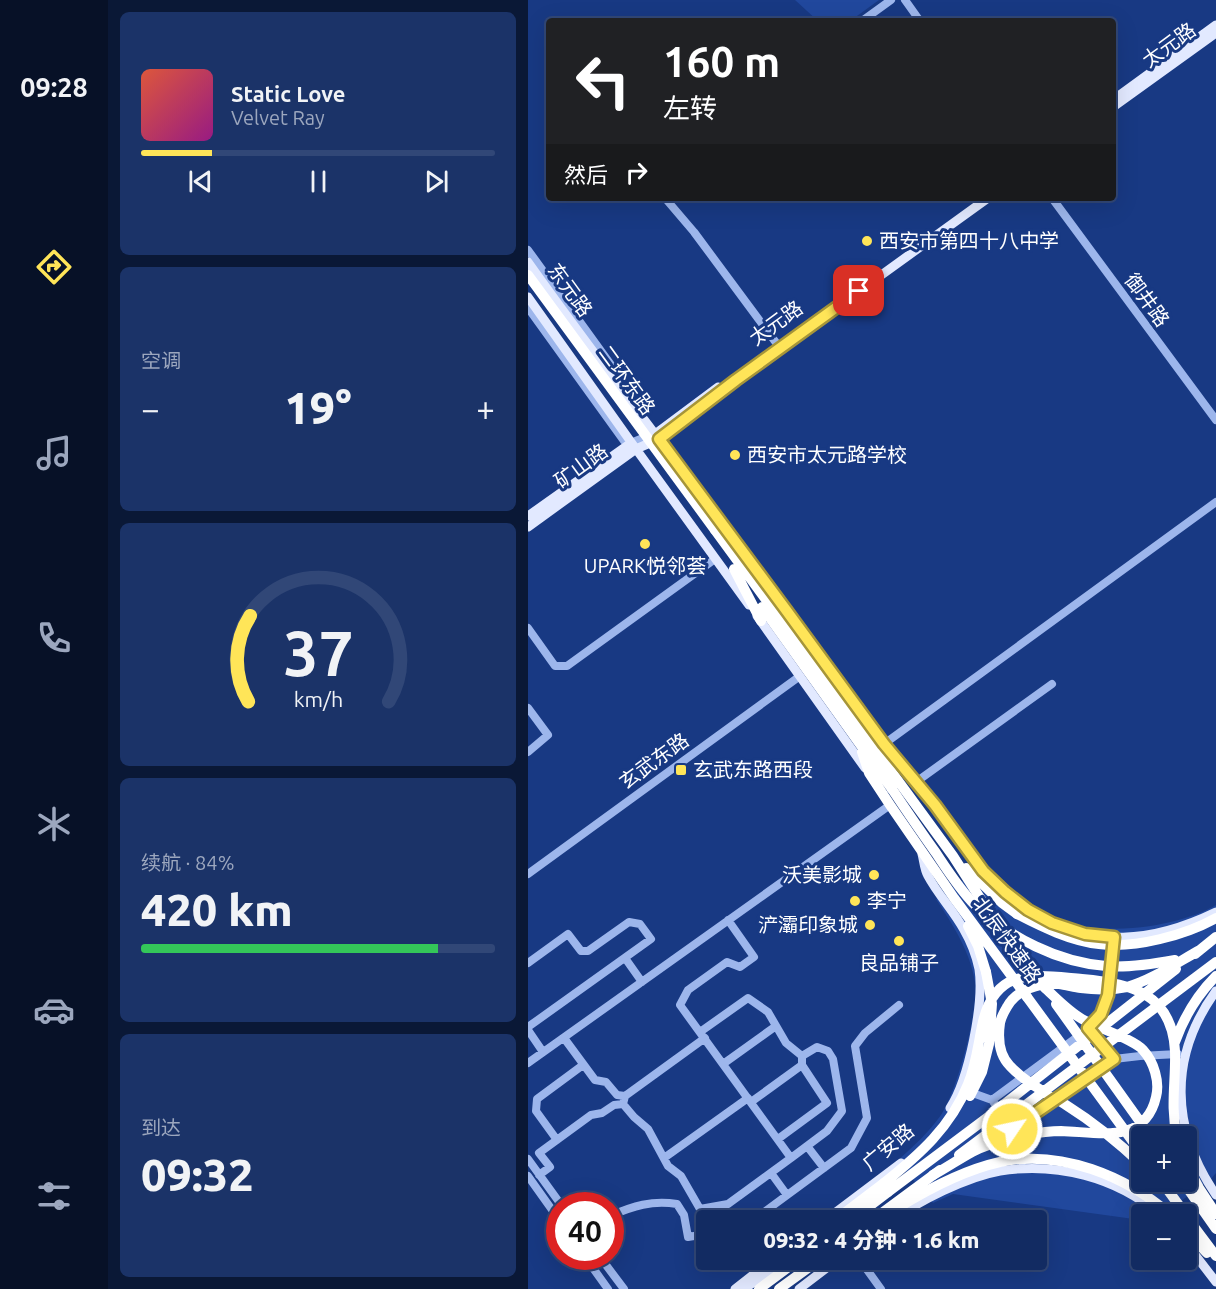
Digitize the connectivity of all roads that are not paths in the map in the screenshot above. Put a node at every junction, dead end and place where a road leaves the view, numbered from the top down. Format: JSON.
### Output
{"nodes":[{"id":1,"x":891,"y":0,"type":"edge"},
{"id":2,"x":905,"y":0,"type":"edge"},
{"id":3,"x":866,"y":18,"type":"edge"},
{"id":4,"x":918,"y":18,"type":"edge"},
{"id":5,"x":1216,"y":25,"type":"edge"},
{"id":6,"x":1216,"y":33,"type":"edge"},
{"id":7,"x":1116,"y":98,"type":"edge"},
{"id":8,"x":1116,"y":105,"type":"edge"},
{"id":9,"x":668,"y":201,"type":"edge"},
{"id":10,"x":974,"y":201,"type":"edge"},
{"id":11,"x":984,"y":201,"type":"edge"},
{"id":12,"x":1054,"y":201,"type":"edge"},
{"id":13,"x":528,"y":250,"type":"edge"},
{"id":14,"x":528,"y":262,"type":"edge"},
{"id":15,"x":528,"y":275,"type":"edge"},
{"id":16,"x":528,"y":287,"type":"edge"},
{"id":17,"x":528,"y":297,"type":"edge"},
{"id":18,"x":528,"y":308,"type":"edge"},
{"id":19,"x":777,"y":344,"type":"junction"},
{"id":20,"x":632,"y":404,"type":"junction"},
{"id":21,"x":1216,"y":420,"type":"edge"},
{"id":22,"x":657,"y":436,"type":"junction"},
{"id":23,"x":633,"y":446,"type":"junction"},
{"id":24,"x":1216,"y":502,"type":"edge"},
{"id":25,"x":528,"y":516,"type":"edge"},
{"id":26,"x":528,"y":527,"type":"edge"},
{"id":27,"x":711,"y":532,"type":"junction"},
{"id":28,"x":715,"y":559,"type":"junction"},
{"id":29,"x":749,"y":561,"type":"junction"},
{"id":30,"x":734,"y":569,"type":"junction"},
{"id":31,"x":775,"y":613,"type":"junction"},
{"id":32,"x":761,"y":621,"type":"junction"},
{"id":33,"x":528,"y":628,"type":"edge"},
{"id":34,"x":800,"y":676,"type":"junction"},
{"id":35,"x":1052,"y":684,"type":"dead end"},
{"id":36,"x":528,"y":708,"type":"edge"},
{"id":37,"x":874,"y":732,"type":"junction"},
{"id":38,"x":858,"y":740,"type":"junction"},
{"id":39,"x":884,"y":744,"type":"junction"},
{"id":40,"x":528,"y":752,"type":"edge"},
{"id":41,"x":885,"y":763,"type":"junction"},
{"id":42,"x":869,"y":773,"type":"junction"},
{"id":43,"x":916,"y":782,"type":"junction"},
{"id":44,"x":890,"y":805,"type":"junction"},
{"id":45,"x":921,"y":849,"type":"junction"},
{"id":46,"x":953,"y":856,"type":"junction"},
{"id":47,"x":528,"y":874,"type":"edge"},
{"id":48,"x":954,"y":898,"type":"junction"},
{"id":49,"x":1216,"y":912,"type":"edge"},
{"id":50,"x":1216,"y":918,"type":"edge"},
{"id":51,"x":728,"y":921,"type":"junction"},
{"id":52,"x":1114,"y":937,"type":"junction"},
{"id":53,"x":1216,"y":937,"type":"edge"},
{"id":54,"x":1216,"y":946,"type":"edge"},
{"id":55,"x":1200,"y":950,"type":"junction"},
{"id":56,"x":625,"y":958,"type":"junction"},
{"id":57,"x":1216,"y":962,"type":"edge"},
{"id":58,"x":528,"y":963,"type":"edge"},
{"id":59,"x":1216,"y":976,"type":"edge"},
{"id":60,"x":642,"y":982,"type":"junction"},
{"id":61,"x":1044,"y":987,"type":"junction"},
{"id":62,"x":1216,"y":991,"type":"edge"},
{"id":63,"x":899,"y":1005,"type":"dead end"},
{"id":64,"x":776,"y":1026,"type":"junction"},
{"id":65,"x":1088,"y":1028,"type":"junction"},
{"id":66,"x":528,"y":1029,"type":"edge"},
{"id":67,"x":702,"y":1035,"type":"junction"},
{"id":68,"x":564,"y":1038,"type":"junction"},
{"id":69,"x":543,"y":1052,"type":"junction"},
{"id":70,"x":1185,"y":1054,"type":"junction"},
{"id":71,"x":1114,"y":1059,"type":"junction"},
{"id":72,"x":802,"y":1060,"type":"junction"},
{"id":73,"x":528,"y":1063,"type":"edge"},
{"id":74,"x":723,"y":1064,"type":"junction"},
{"id":75,"x":583,"y":1065,"type":"junction"},
{"id":76,"x":960,"y":1088,"type":"junction"},
{"id":77,"x":620,"y":1100,"type":"junction"},
{"id":78,"x":749,"y":1100,"type":"junction"},
{"id":79,"x":992,"y":1100,"type":"junction"},
{"id":80,"x":1143,"y":1126,"type":"edge"},
{"id":81,"x":1170,"y":1126,"type":"edge"},
{"id":82,"x":1176,"y":1126,"type":"edge"},
{"id":83,"x":1012,"y":1129,"type":"junction"},
{"id":84,"x":778,"y":1139,"type":"junction"},
{"id":85,"x":1131,"y":1139,"type":"edge"},
{"id":86,"x":557,"y":1140,"type":"junction"},
{"id":87,"x":807,"y":1146,"type":"junction"},
{"id":88,"x":1131,"y":1156,"type":"edge"},
{"id":89,"x":664,"y":1158,"type":"junction"},
{"id":90,"x":791,"y":1158,"type":"junction"},
{"id":91,"x":528,"y":1159,"type":"edge"},
{"id":92,"x":824,"y":1168,"type":"junction"},
{"id":93,"x":1024,"y":1168,"type":"junction"},
{"id":94,"x":771,"y":1173,"type":"junction"},
{"id":95,"x":539,"y":1175,"type":"junction"},
{"id":96,"x":933,"y":1175,"type":"junction"},
{"id":97,"x":528,"y":1176,"type":"edge"},
{"id":98,"x":907,"y":1179,"type":"junction"},
{"id":99,"x":1197,"y":1184,"type":"edge"},
{"id":100,"x":886,"y":1187,"type":"junction"},
{"id":101,"x":552,"y":1192,"type":"edge"},
{"id":102,"x":1169,"y":1192,"type":"edge"},
{"id":103,"x":1191,"y":1192,"type":"edge"},
{"id":104,"x":1196,"y":1192,"type":"edge"},
{"id":105,"x":787,"y":1195,"type":"junction"},
{"id":106,"x":1216,"y":1196,"type":"edge"},
{"id":107,"x":546,"y":1201,"type":"edge"},
{"id":108,"x":1145,"y":1204,"type":"edge"},
{"id":109,"x":1158,"y":1204,"type":"edge"},
{"id":110,"x":1179,"y":1204,"type":"edge"},
{"id":111,"x":897,"y":1205,"type":"junction"},
{"id":112,"x":624,"y":1210,"type":"edge"},
{"id":113,"x":767,"y":1210,"type":"edge"},
{"id":114,"x":839,"y":1210,"type":"edge"},
{"id":115,"x":851,"y":1210,"type":"edge"},
{"id":116,"x":862,"y":1210,"type":"edge"},
{"id":117,"x":890,"y":1210,"type":"edge"},
{"id":118,"x":908,"y":1210,"type":"edge"},
{"id":119,"x":1214,"y":1222,"type":"edge"},
{"id":120,"x":696,"y":1236,"type":"edge"},
{"id":121,"x":1197,"y":1242,"type":"edge"},
{"id":122,"x":1197,"y":1243,"type":"edge"},
{"id":123,"x":1197,"y":1246,"type":"edge"},
{"id":124,"x":1216,"y":1256,"type":"edge"},
{"id":125,"x":1216,"y":1262,"type":"edge"},
{"id":126,"x":594,"y":1270,"type":"edge"},
{"id":127,"x":610,"y":1270,"type":"edge"},
{"id":128,"x":759,"y":1270,"type":"edge"},
{"id":129,"x":773,"y":1270,"type":"edge"},
{"id":130,"x":778,"y":1270,"type":"edge"},
{"id":131,"x":784,"y":1270,"type":"edge"},
{"id":132,"x":805,"y":1270,"type":"edge"},
{"id":133,"x":807,"y":1270,"type":"edge"},
{"id":134,"x":824,"y":1270,"type":"edge"},
{"id":135,"x":867,"y":1270,"type":"edge"},
{"id":136,"x":1216,"y":1282,"type":"edge"},
{"id":137,"x":608,"y":1289,"type":"edge"},
{"id":138,"x":624,"y":1289,"type":"edge"},
{"id":139,"x":735,"y":1289,"type":"edge"},
{"id":140,"x":744,"y":1289,"type":"edge"},
{"id":141,"x":758,"y":1289,"type":"edge"},
{"id":142,"x":779,"y":1289,"type":"edge"},
{"id":143,"x":786,"y":1289,"type":"edge"},
{"id":144,"x":799,"y":1289,"type":"edge"},
{"id":145,"x":881,"y":1289,"type":"edge"}],
"edges":[{"from":1,"to":3,"type":"street"},
{"from":2,"to":4,"type":"street"},
{"from":5,"to":7,"type":"main road","name":"太元路"},
{"from":6,"to":8,"type":"main road","name":"太元路"},
{"from":9,"to":19,"type":"street"},
{"from":10,"to":19,"type":"main road","name":"太元路"},
{"from":11,"to":22,"type":"main road","name":"太元路"},
{"from":12,"to":21,"type":"street","name":"御井路"},
{"from":13,"to":20,"type":"street"},
{"from":14,"to":20,"type":"main road","name":"东元路"},
{"from":15,"to":27,"type":"highway","name":"二环东路","bridge":true},
{"from":16,"to":27,"type":"highway","name":"二环东路"},
{"from":17,"to":23,"type":"main road","name":"东元路"},
{"from":18,"to":23,"type":"street"},
{"from":19,"to":22,"type":"main road","name":"太元路"},
{"from":20,"to":22,"type":"main road","name":"东元路"},
{"from":22,"to":23,"type":"main road","name":"矿山路"},
{"from":22,"to":29,"type":"main road","name":"东元路"},
{"from":23,"to":25,"type":"main road","name":"矿山路"},
{"from":23,"to":26,"type":"main road","name":"矿山路"},
{"from":23,"to":28,"type":"main road","name":"东元路"},
{"from":24,"to":39,"type":"street"},
{"from":27,"to":30,"type":"highway"},
{"from":27,"to":31,"type":"highway","name":"二环东路"},
{"from":28,"to":32,"type":"main road","name":"东元路"},
{"from":28,"to":33,"type":"street"},
{"from":29,"to":31,"type":"highway"},
{"from":29,"to":37,"type":"main road","name":"东元路"},
{"from":30,"to":32,"type":"highway"},
{"from":30,"to":38,"type":"highway"},
{"from":31,"to":41,"type":"highway","name":"二环东路"},
{"from":32,"to":34,"type":"main road","name":"东元路"},
{"from":34,"to":42,"type":"main road","name":"东元路"},
{"from":34,"to":47,"type":"street","name":"玄武东路"},
{"from":35,"to":43,"type":"street"},
{"from":36,"to":40,"type":"street"},
{"from":37,"to":39,"type":"main road","name":"东元路"},
{"from":37,"to":41,"type":"highway"},
{"from":38,"to":42,"type":"highway","name":"北辰快速路"},
{"from":38,"to":54,"type":"highway","bridge":true},
{"from":39,"to":43,"type":"main road","name":"东元路"},
{"from":41,"to":46,"type":"highway","name":"二环东路"},
{"from":42,"to":44,"type":"highway","name":"北辰快速路"},
{"from":43,"to":52,"type":"main road","name":"东元路"},
{"from":44,"to":45,"type":"highway","name":"北辰快速路"},
{"from":44,"to":51,"type":"street"},
{"from":45,"to":48,"type":"highway","name":"北辰快速路"},
{"from":45,"to":76,"type":"main road","name":"广安路"},
{"from":46,"to":50,"type":"highway","bridge":true},
{"from":46,"to":61,"type":"highway","name":"北辰快速路"},
{"from":48,"to":85,"type":"highway","name":"北辰快速路","bridge":true},
{"from":48,"to":98,"type":"highway","bridge":true},
{"from":49,"to":52,"type":"main road","name":"东元路"},
{"from":51,"to":60,"type":"street"},
{"from":51,"to":67,"type":"street"},
{"from":52,"to":65,"type":"street"},
{"from":53,"to":55,"type":"highway","bridge":true},
{"from":55,"to":88,"type":"highway","bridge":true},
{"from":55,"to":98,"type":"highway","bridge":true},
{"from":56,"to":58,"type":"street"},
{"from":56,"to":60,"type":"street"},
{"from":56,"to":66,"type":"street"},
{"from":57,"to":96,"type":"highway","bridge":true},
{"from":59,"to":81,"type":"highway","bridge":true},
{"from":60,"to":68,"type":"street"},
{"from":61,"to":80,"type":"highway","name":"北辰快速路","bridge":true},
{"from":61,"to":96,"type":"highway","bridge":true},
{"from":62,"to":70,"type":"main road"},
{"from":63,"to":92,"type":"street"},
{"from":64,"to":67,"type":"street"},
{"from":64,"to":72,"type":"street"},
{"from":64,"to":74,"type":"street"},
{"from":65,"to":71,"type":"street"},
{"from":65,"to":79,"type":"street"},
{"from":66,"to":69,"type":"street"},
{"from":67,"to":74,"type":"street"},
{"from":67,"to":77,"type":"street"},
{"from":68,"to":69,"type":"street"},
{"from":68,"to":75,"type":"street"},
{"from":69,"to":73,"type":"street"},
{"from":70,"to":71,"type":"street"},
{"from":70,"to":106,"type":"main road"},
{"from":71,"to":83,"type":"street"},
{"from":72,"to":78,"type":"street"},
{"from":72,"to":84,"type":"street"},
{"from":72,"to":87,"type":"street"},
{"from":74,"to":78,"type":"street"},
{"from":75,"to":77,"type":"street"},
{"from":75,"to":86,"type":"street"},
{"from":76,"to":79,"type":"street"},
{"from":76,"to":114,"type":"main road","name":"广安路"},
{"from":77,"to":86,"type":"street"},
{"from":77,"to":89,"type":"street"},
{"from":78,"to":84,"type":"street"},
{"from":78,"to":89,"type":"street"},
{"from":79,"to":83,"type":"street"},
{"from":82,"to":100,"type":"highway","bridge":true},
{"from":83,"to":93,"type":"street"},
{"from":84,"to":90,"type":"street"},
{"from":86,"to":95,"type":"street"},
{"from":87,"to":90,"type":"street"},
{"from":87,"to":92,"type":"street"},
{"from":89,"to":94,"type":"street"},
{"from":90,"to":94,"type":"street"},
{"from":91,"to":95,"type":"street"},
{"from":92,"to":105,"type":"street"},
{"from":93,"to":108,"type":"main road"},
{"from":93,"to":118,"type":"main road"},
{"from":94,"to":105,"type":"street"},
{"from":95,"to":101,"type":"street"},
{"from":96,"to":111,"type":"highway"},
{"from":97,"to":107,"type":"street"},
{"from":98,"to":100,"type":"highway","bridge":true},
{"from":99,"to":119,"type":"highway"},
{"from":100,"to":115,"type":"highway"},
{"from":100,"to":116,"type":"highway"},
{"from":102,"to":110,"type":"highway"},
{"from":103,"to":119,"type":"highway"},
{"from":104,"to":119,"type":"highway"},
{"from":105,"to":113,"type":"street"},
{"from":109,"to":111,"type":"highway","bridge":true},
{"from":111,"to":117,"type":"highway"},
{"from":112,"to":120,"type":"street"},
{"from":121,"to":124,"type":"highway"},
{"from":122,"to":125,"type":"highway"},
{"from":123,"to":136,"type":"main road"},
{"from":126,"to":137,"type":"street"},
{"from":127,"to":138,"type":"street"},
{"from":128,"to":139,"type":"main road"},
{"from":129,"to":140,"type":"main road"},
{"from":130,"to":141,"type":"highway"},
{"from":131,"to":141,"type":"highway"},
{"from":132,"to":142,"type":"highway"},
{"from":133,"to":143,"type":"highway"},
{"from":134,"to":144,"type":"main road"},
{"from":135,"to":145,"type":"street"}]}
